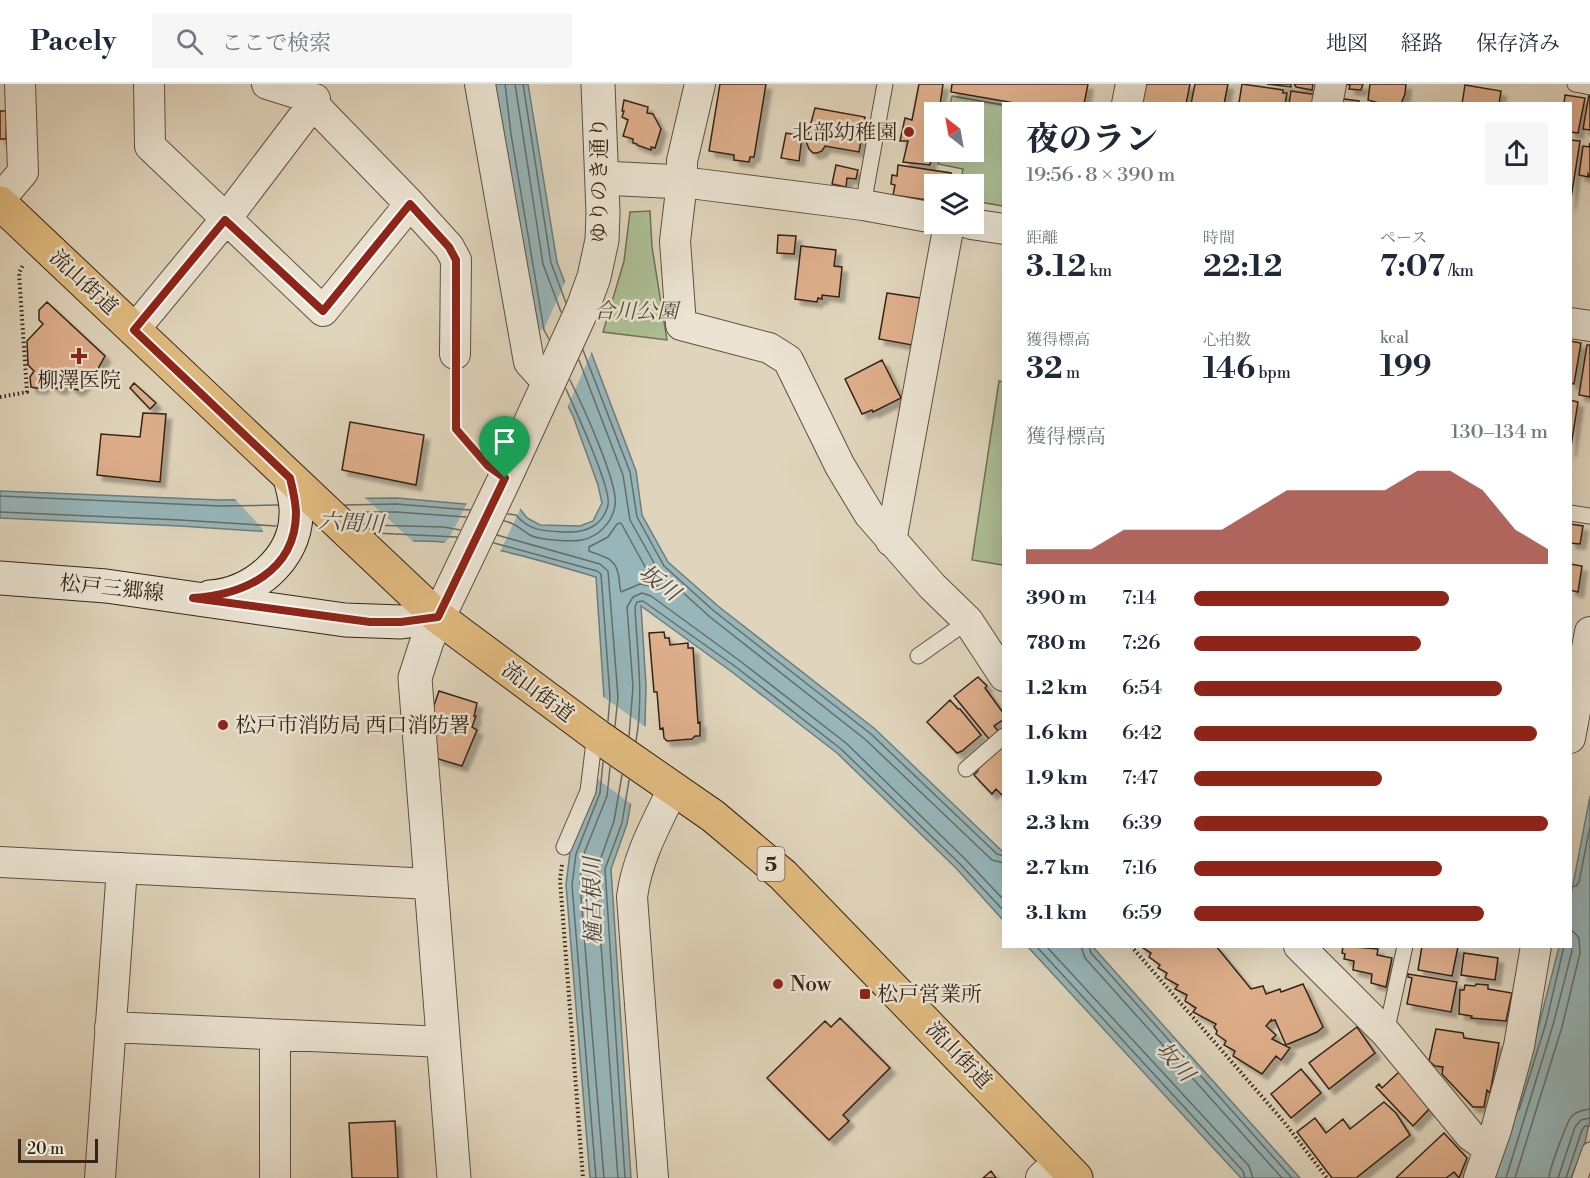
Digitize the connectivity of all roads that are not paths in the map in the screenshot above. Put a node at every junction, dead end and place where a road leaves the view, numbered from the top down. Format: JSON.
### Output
{"nodes":[{"id":1,"x":20,"y":84,"type":"edge"},
{"id":2,"x":149,"y":84,"type":"edge"},
{"id":3,"x":267,"y":84,"type":"edge"},
{"id":4,"x":480,"y":84,"type":"edge"},
{"id":5,"x":598,"y":84,"type":"edge"},
{"id":6,"x":700,"y":84,"type":"edge"},
{"id":7,"x":885,"y":84,"type":"edge"},
{"id":8,"x":1131,"y":84,"type":"edge"},
{"id":9,"x":1331,"y":84,"type":"edge"},
{"id":10,"x":1575,"y":84,"type":"edge"},
{"id":11,"x":1590,"y":87,"type":"edge"},
{"id":12,"x":1127,"y":102,"type":"edge"},
{"id":13,"x":1328,"y":102,"type":"edge"},
{"id":14,"x":313,"y":104,"type":"junction"},
{"id":15,"x":603,"y":178,"type":"junction"},
{"id":16,"x":682,"y":182,"type":"junction"},
{"id":17,"x":0,"y":201,"type":"edge"},
{"id":18,"x":410,"y":204,"type":"junction"},
{"id":19,"x":863,"y":205,"type":"junction"},
{"id":20,"x":924,"y":216,"type":"edge"},
{"id":21,"x":225,"y":220,"type":"junction"},
{"id":22,"x":984,"y":226,"type":"edge"},
{"id":23,"x":1002,"y":229,"type":"edge"},
{"id":24,"x":947,"y":234,"type":"edge"},
{"id":25,"x":1572,"y":323,"type":"edge"},
{"id":26,"x":1590,"y":326,"type":"edge"},
{"id":27,"x":134,"y":330,"type":"junction"},
{"id":28,"x":455,"y":354,"type":"road end"},
{"id":29,"x":550,"y":380,"type":"junction"},
{"id":30,"x":290,"y":478,"type":"junction"},
{"id":31,"x":1572,"y":513,"type":"edge"},
{"id":32,"x":1590,"y":516,"type":"edge"},
{"id":33,"x":891,"y":541,"type":"junction"},
{"id":34,"x":0,"y":578,"type":"edge"},
{"id":35,"x":193,"y":598,"type":"junction"},
{"id":36,"x":438,"y":617,"type":"junction"},
{"id":37,"x":968,"y":621,"type":"junction"},
{"id":38,"x":1590,"y":632,"type":"edge"},
{"id":39,"x":918,"y":656,"type":"dead end"},
{"id":40,"x":1002,"y":673,"type":"edge"},
{"id":41,"x":1574,"y":703,"type":"edge"},
{"id":42,"x":1572,"y":720,"type":"edge"},
{"id":43,"x":597,"y":736,"type":"junction"},
{"id":44,"x":1002,"y":738,"type":"edge"},
{"id":45,"x":966,"y":769,"type":"dead end"},
{"id":46,"x":673,"y":789,"type":"junction"},
{"id":47,"x":564,"y":847,"type":"road end"},
{"id":48,"x":0,"y":862,"type":"edge"},
{"id":49,"x":122,"y":868,"type":"junction"},
{"id":50,"x":431,"y":884,"type":"junction"},
{"id":51,"x":1301,"y":948,"type":"edge"},
{"id":52,"x":1405,"y":948,"type":"edge"},
{"id":53,"x":1536,"y":948,"type":"edge"},
{"id":54,"x":110,"y":1027,"type":"junction"},
{"id":55,"x":1386,"y":1034,"type":"junction"},
{"id":56,"x":275,"y":1035,"type":"junction"},
{"id":57,"x":444,"y":1042,"type":"junction"},
{"id":58,"x":1590,"y":1150,"type":"edge"},
{"id":59,"x":1487,"y":1168,"type":"edge"},
{"id":60,"x":1059,"y":1172,"type":"edge"},
{"id":61,"x":100,"y":1178,"type":"edge"},
{"id":62,"x":274,"y":1178,"type":"edge"},
{"id":63,"x":454,"y":1178,"type":"edge"},
{"id":64,"x":653,"y":1178,"type":"edge"},
{"id":65,"x":1580,"y":1178,"type":"edge"}],
"edges":[{"from":1,"to":17,"type":"street"},
{"from":2,"to":21,"type":"street"},
{"from":3,"to":14,"type":"street"},
{"from":4,"to":29,"type":"street"},
{"from":5,"to":15,"type":"street","name":"ゆりのき通り"},
{"from":6,"to":16,"type":"street"},
{"from":7,"to":19,"type":"lane"},
{"from":8,"to":12,"type":"street"},
{"from":9,"to":13,"type":"street"},
{"from":10,"to":11,"type":"lane"},
{"from":14,"to":18,"type":"street"},
{"from":14,"to":21,"type":"street"},
{"from":15,"to":16,"type":"street"},
{"from":15,"to":29,"type":"street","name":"ゆりのき通り"},
{"from":16,"to":19,"type":"street"},
{"from":16,"to":33,"type":"street"},
{"from":17,"to":27,"type":"main road","name":"流山街道","number":"5"},
{"from":18,"to":21,"type":"street"},
{"from":18,"to":28,"type":"street"},
{"from":19,"to":20,"type":"street"},
{"from":21,"to":27,"type":"street"},
{"from":22,"to":23,"type":"street"},
{"from":24,"to":33,"type":"street"},
{"from":25,"to":26,"type":"street"},
{"from":27,"to":30,"type":"main road","name":"流山街道","number":"5"},
{"from":29,"to":36,"type":"street","name":"ゆりのき通り"},
{"from":30,"to":35,"type":"street"},
{"from":30,"to":36,"type":"main road","name":"流山街道","number":"5"},
{"from":31,"to":32,"type":"lane"},
{"from":33,"to":37,"type":"street"},
{"from":34,"to":35,"type":"street","name":"松戸三郷線"},
{"from":35,"to":36,"type":"street","name":"松戸三郷線"},
{"from":36,"to":43,"type":"main road","name":"流山街道","number":"5"},
{"from":36,"to":50,"type":"street","name":"ゆりのき通り"},
{"from":37,"to":39,"type":"lane"},
{"from":37,"to":40,"type":"street"},
{"from":38,"to":41,"type":"street"},
{"from":41,"to":42,"type":"street"},
{"from":43,"to":46,"type":"main road","name":"流山街道","number":"5"},
{"from":43,"to":47,"type":"lane"},
{"from":44,"to":45,"type":"lane"},
{"from":46,"to":60,"type":"main road","name":"流山街道","number":"5"},
{"from":46,"to":64,"type":"street"},
{"from":48,"to":49,"type":"street"},
{"from":49,"to":50,"type":"street"},
{"from":49,"to":54,"type":"street"},
{"from":50,"to":57,"type":"street","name":"ゆりのき通り"},
{"from":51,"to":55,"type":"street"},
{"from":52,"to":55,"type":"lane"},
{"from":53,"to":59,"type":"street"},
{"from":54,"to":56,"type":"street"},
{"from":54,"to":61,"type":"street"},
{"from":55,"to":59,"type":"street"},
{"from":56,"to":57,"type":"street"},
{"from":56,"to":62,"type":"street"},
{"from":57,"to":63,"type":"street","name":"ゆりのき通り"},
{"from":58,"to":65,"type":"lane"}]}
